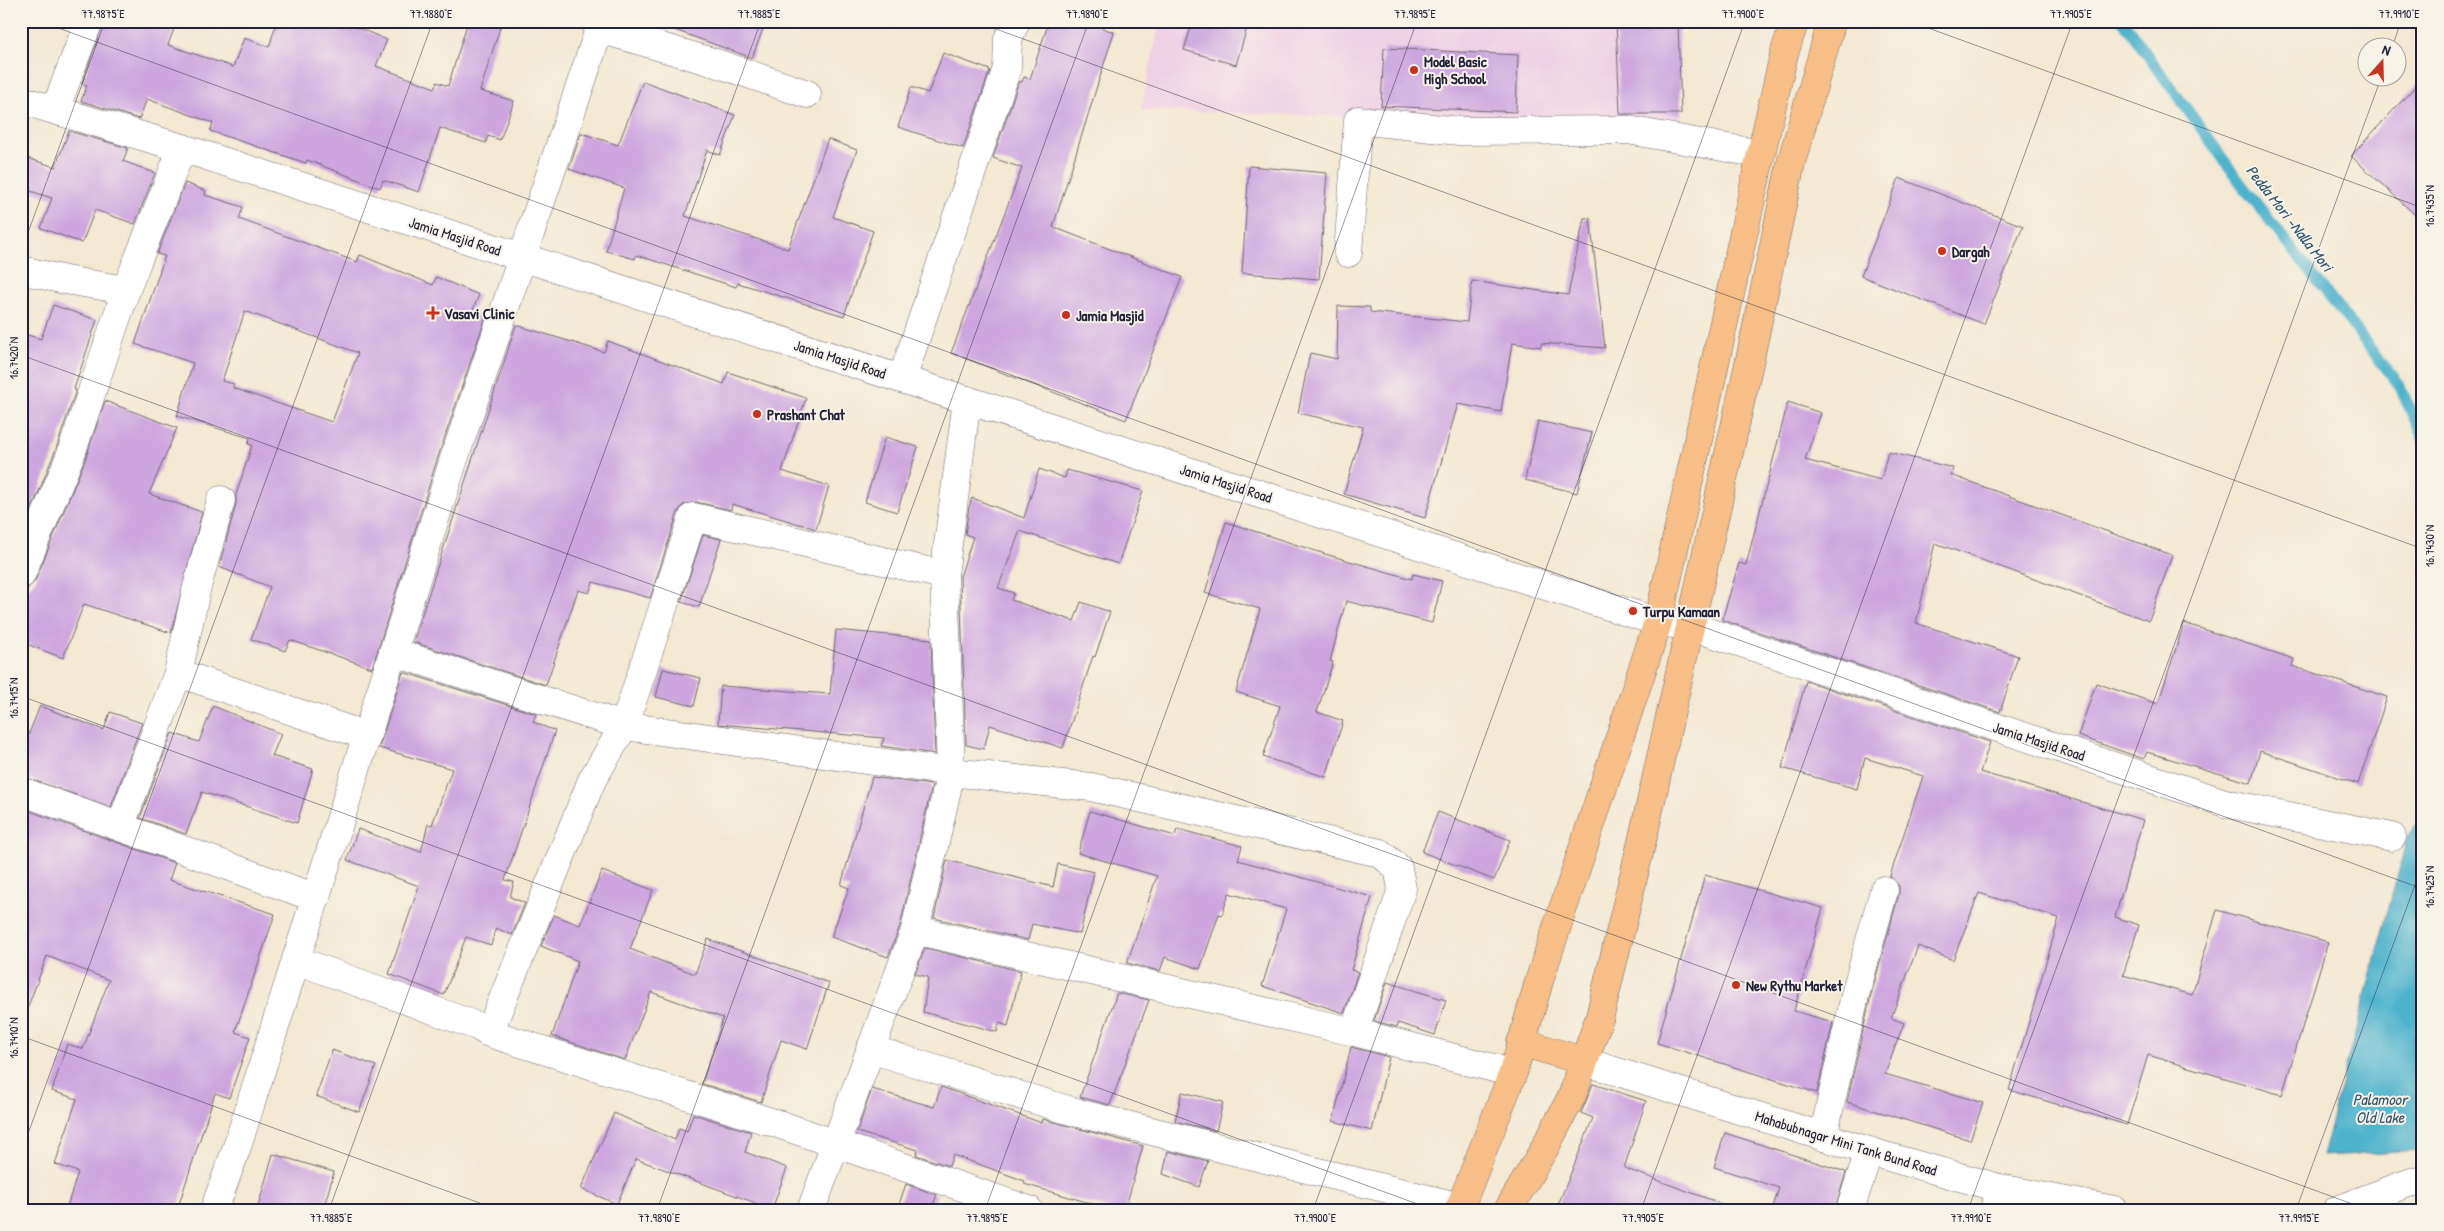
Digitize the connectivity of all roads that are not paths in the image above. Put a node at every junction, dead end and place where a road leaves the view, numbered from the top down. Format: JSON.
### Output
{"nodes":[{"id":1,"x":89,"y":21,"type":"edge"},
{"id":2,"x":1016,"y":21,"type":"edge"},
{"id":3,"x":1795,"y":21,"type":"edge"},
{"id":4,"x":1832,"y":21,"type":"edge"},
{"id":5,"x":601,"y":25,"type":"edge"},
{"id":6,"x":807,"y":94,"type":"dead end"},
{"id":7,"x":21,"y":100,"type":"edge"},
{"id":8,"x":55,"y":110,"type":"junction"},
{"id":9,"x":182,"y":148,"type":"junction"},
{"id":10,"x":1760,"y":154,"type":"junction"},
{"id":11,"x":1348,"y":254,"type":"dead end"},
{"id":12,"x":522,"y":258,"type":"junction"},
{"id":13,"x":21,"y":270,"type":"edge"},
{"id":14,"x":126,"y":290,"type":"junction"},
{"id":15,"x":902,"y":379,"type":"junction"},
{"id":16,"x":967,"y":400,"type":"junction"},
{"id":17,"x":221,"y":500,"type":"dead end"},
{"id":18,"x":21,"y":575,"type":"edge"},
{"id":19,"x":944,"y":575,"type":"junction"},
{"id":20,"x":1658,"y":622,"type":"junction"},
{"id":21,"x":1690,"y":626,"type":"junction"},
{"id":22,"x":393,"y":652,"type":"junction"},
{"id":23,"x":178,"y":673,"type":"junction"},
{"id":24,"x":624,"y":726,"type":"junction"},
{"id":25,"x":367,"y":736,"type":"junction"},
{"id":26,"x":951,"y":772,"type":"junction"},
{"id":27,"x":21,"y":791,"type":"edge"},
{"id":28,"x":120,"y":827,"type":"junction"},
{"id":29,"x":2392,"y":837,"type":"dead end"},
{"id":30,"x":1884,"y":890,"type":"dead end"},
{"id":31,"x":316,"y":898,"type":"junction"},
{"id":32,"x":915,"y":930,"type":"junction"},
{"id":33,"x":296,"y":960,"type":"junction"},
{"id":34,"x":1354,"y":1032,"type":"junction"},
{"id":35,"x":489,"y":1033,"type":"junction"},
{"id":36,"x":1521,"y":1042,"type":"junction"},
{"id":37,"x":870,"y":1049,"type":"junction"},
{"id":38,"x":1583,"y":1061,"type":"junction"},
{"id":39,"x":1512,"y":1073,"type":"junction"},
{"id":40,"x":1822,"y":1137,"type":"junction"},
{"id":41,"x":834,"y":1143,"type":"junction"},
{"id":42,"x":1869,"y":1151,"type":"junction"},
{"id":43,"x":2423,"y":1182,"type":"edge"},
{"id":44,"x":1997,"y":1199,"type":"edge"},
{"id":45,"x":1460,"y":1208,"type":"edge"},
{"id":46,"x":214,"y":1210,"type":"edge"},
{"id":47,"x":811,"y":1210,"type":"edge"},
{"id":48,"x":1028,"y":1210,"type":"edge"},
{"id":49,"x":1508,"y":1210,"type":"edge"},
{"id":50,"x":1850,"y":1210,"type":"edge"},
{"id":51,"x":2114,"y":1210,"type":"edge"},
{"id":52,"x":2337,"y":1210,"type":"edge"}],
"edges":[{"from":1,"to":8,"type":"street"},
{"from":2,"to":15,"type":"street"},
{"from":3,"to":10,"type":"highway"},
{"from":4,"to":21,"type":"highway"},
{"from":5,"to":6,"type":"street"},
{"from":5,"to":12,"type":"street"},
{"from":7,"to":8,"type":"street","name":"Jamia Masjid Road"},
{"from":8,"to":9,"type":"street","name":"Jamia Masjid Road"},
{"from":9,"to":12,"type":"street","name":"Jamia Masjid Road"},
{"from":9,"to":14,"type":"street"},
{"from":10,"to":11,"type":"street"},
{"from":10,"to":20,"type":"highway"},
{"from":12,"to":15,"type":"street","name":"Jamia Masjid Road"},
{"from":12,"to":22,"type":"street"},
{"from":13,"to":14,"type":"street"},
{"from":14,"to":18,"type":"street"},
{"from":15,"to":16,"type":"street","name":"Jamia Masjid Road"},
{"from":16,"to":19,"type":"street"},
{"from":16,"to":20,"type":"street","name":"Jamia Masjid Road"},
{"from":17,"to":23,"type":"street"},
{"from":19,"to":24,"type":"street"},
{"from":19,"to":26,"type":"street"},
{"from":20,"to":21,"type":"street","name":"Jamia Masjid Road"},
{"from":20,"to":36,"type":"highway"},
{"from":21,"to":29,"type":"street","name":"Jamia Masjid Road"},
{"from":21,"to":38,"type":"highway"},
{"from":22,"to":24,"type":"street"},
{"from":22,"to":25,"type":"street"},
{"from":23,"to":25,"type":"street"},
{"from":23,"to":28,"type":"street"},
{"from":24,"to":26,"type":"street"},
{"from":24,"to":35,"type":"street"},
{"from":25,"to":31,"type":"street"},
{"from":26,"to":32,"type":"street"},
{"from":26,"to":34,"type":"street"},
{"from":27,"to":28,"type":"street"},
{"from":28,"to":31,"type":"street"},
{"from":30,"to":40,"type":"street"},
{"from":31,"to":33,"type":"street"},
{"from":32,"to":34,"type":"street"},
{"from":32,"to":37,"type":"street"},
{"from":33,"to":35,"type":"street"},
{"from":33,"to":46,"type":"street"},
{"from":34,"to":39,"type":"street"},
{"from":35,"to":41,"type":"street"},
{"from":36,"to":38,"type":"highway"},
{"from":36,"to":39,"type":"highway"},
{"from":37,"to":41,"type":"street"},
{"from":37,"to":45,"type":"street"},
{"from":38,"to":40,"type":"street","name":"Mahabubnagar Mini Tank Bund Road"},
{"from":38,"to":49,"type":"highway"},
{"from":39,"to":45,"type":"highway"},
{"from":40,"to":42,"type":"street","name":"Mahabubnagar Mini Tank Bund Road"},
{"from":41,"to":47,"type":"street"},
{"from":41,"to":48,"type":"street"},
{"from":42,"to":44,"type":"street","name":"Mahabubnagar Mini Tank Bund Road"},
{"from":42,"to":50,"type":"street"},
{"from":43,"to":52,"type":"street"},
{"from":44,"to":51,"type":"street","name":"Mahabubnagar Mini Tank Bund Road"}]}
